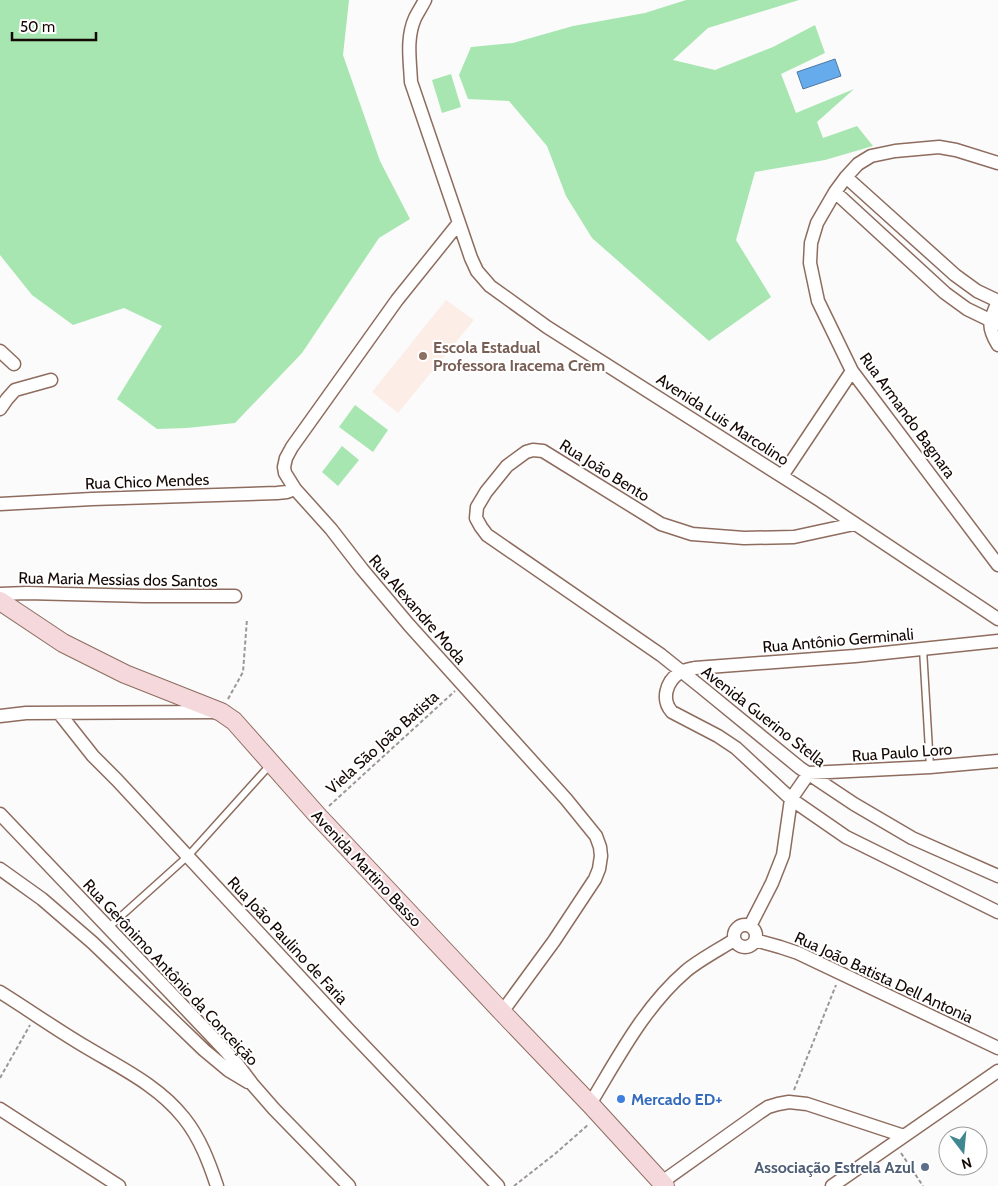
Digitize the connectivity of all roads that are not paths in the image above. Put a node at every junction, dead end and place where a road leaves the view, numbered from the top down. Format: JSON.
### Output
{"nodes":[{"id":1,"x":425,"y":0,"type":"edge"},
{"id":2,"x":998,"y":163,"type":"edge"},
{"id":3,"x":846,"y":177,"type":"junction"},
{"id":4,"x":835,"y":192,"type":"junction"},
{"id":5,"x":458,"y":224,"type":"junction"},
{"id":6,"x":998,"y":301,"type":"edge"},
{"id":7,"x":994,"y":322,"type":"edge"},
{"id":8,"x":998,"y":345,"type":"edge"},
{"id":9,"x":0,"y":351,"type":"edge"},
{"id":10,"x":14,"y":364,"type":"dead end"},
{"id":11,"x":852,"y":371,"type":"junction"},
{"id":12,"x":51,"y":380,"type":"dead end"},
{"id":13,"x":0,"y":409,"type":"edge"},
{"id":14,"x":782,"y":476,"type":"junction"},
{"id":15,"x":295,"y":489,"type":"junction"},
{"id":16,"x":0,"y":504,"type":"edge"},
{"id":17,"x":854,"y":524,"type":"junction"},
{"id":18,"x":998,"y":564,"type":"edge"},
{"id":19,"x":0,"y":594,"type":"edge"},
{"id":20,"x":236,"y":596,"type":"dead end"},
{"id":21,"x":0,"y":601,"type":"edge"},
{"id":22,"x":998,"y":619,"type":"edge"},
{"id":23,"x":998,"y":641,"type":"edge"},
{"id":24,"x":922,"y":649,"type":"junction"},
{"id":25,"x":681,"y":671,"type":"junction"},
{"id":26,"x":221,"y":712,"type":"junction"},
{"id":27,"x":59,"y":713,"type":"junction"},
{"id":28,"x":0,"y":716,"type":"edge"},
{"id":29,"x":998,"y":761,"type":"edge"},
{"id":30,"x":272,"y":763,"type":"junction"},
{"id":31,"x":930,"y":767,"type":"junction"},
{"id":32,"x":809,"y":773,"type":"junction"},
{"id":33,"x":791,"y":799,"type":"junction"},
{"id":34,"x":0,"y":814,"type":"edge"},
{"id":35,"x":188,"y":856,"type":"junction"},
{"id":36,"x":0,"y":869,"type":"edge"},
{"id":37,"x":998,"y":876,"type":"edge"},
{"id":38,"x":998,"y":912,"type":"edge"},
{"id":39,"x":750,"y":926,"type":"junction"},
{"id":40,"x":109,"y":927,"type":"junction"},
{"id":41,"x":734,"y":940,"type":"junction"},
{"id":42,"x":755,"y":940,"type":"junction"},
{"id":43,"x":0,"y":992,"type":"edge"},
{"id":44,"x":502,"y":1012,"type":"junction"},
{"id":45,"x":998,"y":1048,"type":"edge"},
{"id":46,"x":998,"y":1071,"type":"edge"},
{"id":47,"x":253,"y":1085,"type":"junction"},
{"id":48,"x":0,"y":1109,"type":"edge"},
{"id":49,"x":595,"y":1110,"type":"junction"},
{"id":50,"x":899,"y":1140,"type":"junction"},
{"id":51,"x":663,"y":1184,"type":"edge"},
{"id":52,"x":119,"y":1186,"type":"edge"},
{"id":53,"x":217,"y":1186,"type":"edge"},
{"id":54,"x":349,"y":1186,"type":"edge"},
{"id":55,"x":498,"y":1186,"type":"edge"},
{"id":56,"x":832,"y":1186,"type":"edge"}],
"edges":[{"from":1,"to":5,"type":"street","name":"Avenida Luis Marcolino"},
{"from":2,"to":3,"type":"street","name":"Rua Armando Bagnara"},
{"from":3,"to":4,"type":"street","name":"Rua Armando Bagnara"},
{"from":3,"to":6,"type":"street"},
{"from":4,"to":7,"type":"street"},
{"from":4,"to":11,"type":"street","name":"Rua Armando Bagnara"},
{"from":5,"to":14,"type":"street","name":"Avenida Luis Marcolino"},
{"from":5,"to":15,"type":"street","name":"Rua Alexandre Moda"},
{"from":6,"to":7,"type":"street"},
{"from":7,"to":8,"type":"street"},
{"from":9,"to":10,"type":"street"},
{"from":11,"to":14,"type":"street"},
{"from":11,"to":18,"type":"street","name":"Rua Armando Bagnara"},
{"from":12,"to":13,"type":"street"},
{"from":14,"to":17,"type":"street","name":"Avenida Luis Marcolino"},
{"from":15,"to":16,"type":"street","name":"Rua Chico Mendes"},
{"from":15,"to":44,"type":"street","name":"Rua Alexandre Moda"},
{"from":17,"to":22,"type":"street","name":"Avenida Luis Marcolino"},
{"from":17,"to":25,"type":"street","name":"Rua João Bento"},
{"from":19,"to":20,"type":"street","name":"Rua Maria Messias dos Santos"},
{"from":21,"to":26,"type":"street","name":"Avenida Martino Basso"},
{"from":23,"to":24,"type":"street","name":"Rua Antônio Germinali"},
{"from":24,"to":25,"type":"street","name":"Rua Antônio Germinali"},
{"from":24,"to":31,"type":"lane"},
{"from":25,"to":32,"type":"street","name":"Avenida Guerino Stella"},
{"from":25,"to":33,"type":"street","name":"Avenida Guerino Stella"},
{"from":26,"to":27,"type":"street"},
{"from":26,"to":30,"type":"street","name":"Avenida Martino Basso"},
{"from":27,"to":28,"type":"street"},
{"from":27,"to":35,"type":"street","name":"Rua João Paulino de Faria"},
{"from":29,"to":31,"type":"street","name":"Rua Paulo Loro"},
{"from":30,"to":35,"type":"lane"},
{"from":30,"to":44,"type":"street","name":"Avenida Martino Basso"},
{"from":31,"to":32,"type":"street","name":"Rua Paulo Loro"},
{"from":32,"to":33,"type":"street"},
{"from":32,"to":37,"type":"street","name":"Avenida Guerino Stella"},
{"from":33,"to":38,"type":"street","name":"Avenida Guerino Stella"},
{"from":33,"to":39,"type":"street"},
{"from":34,"to":40,"type":"street","name":"Rua Gerônimo Antônio da Conceição"},
{"from":35,"to":40,"type":"lane"},
{"from":35,"to":55,"type":"street","name":"Rua João Paulino de Faria"},
{"from":36,"to":47,"type":"street","name":"Rua Gerônimo Antônio da Conceição"},
{"from":39,"to":41,"type":"street"},
{"from":39,"to":42,"type":"street"},
{"from":40,"to":47,"type":"street","name":"Rua Gerônimo Antônio da Conceição"},
{"from":41,"to":42,"type":"street"},
{"from":41,"to":49,"type":"street"},
{"from":42,"to":45,"type":"street","name":"Rua João Batista Dell Antonia"},
{"from":43,"to":53,"type":"street"},
{"from":44,"to":49,"type":"street","name":"Avenida Martino Basso"},
{"from":46,"to":50,"type":"street"},
{"from":47,"to":54,"type":"street"},
{"from":48,"to":52,"type":"street"},
{"from":49,"to":51,"type":"street","name":"Avenida Martino Basso"},
{"from":50,"to":51,"type":"street"},
{"from":50,"to":56,"type":"street"}]}
